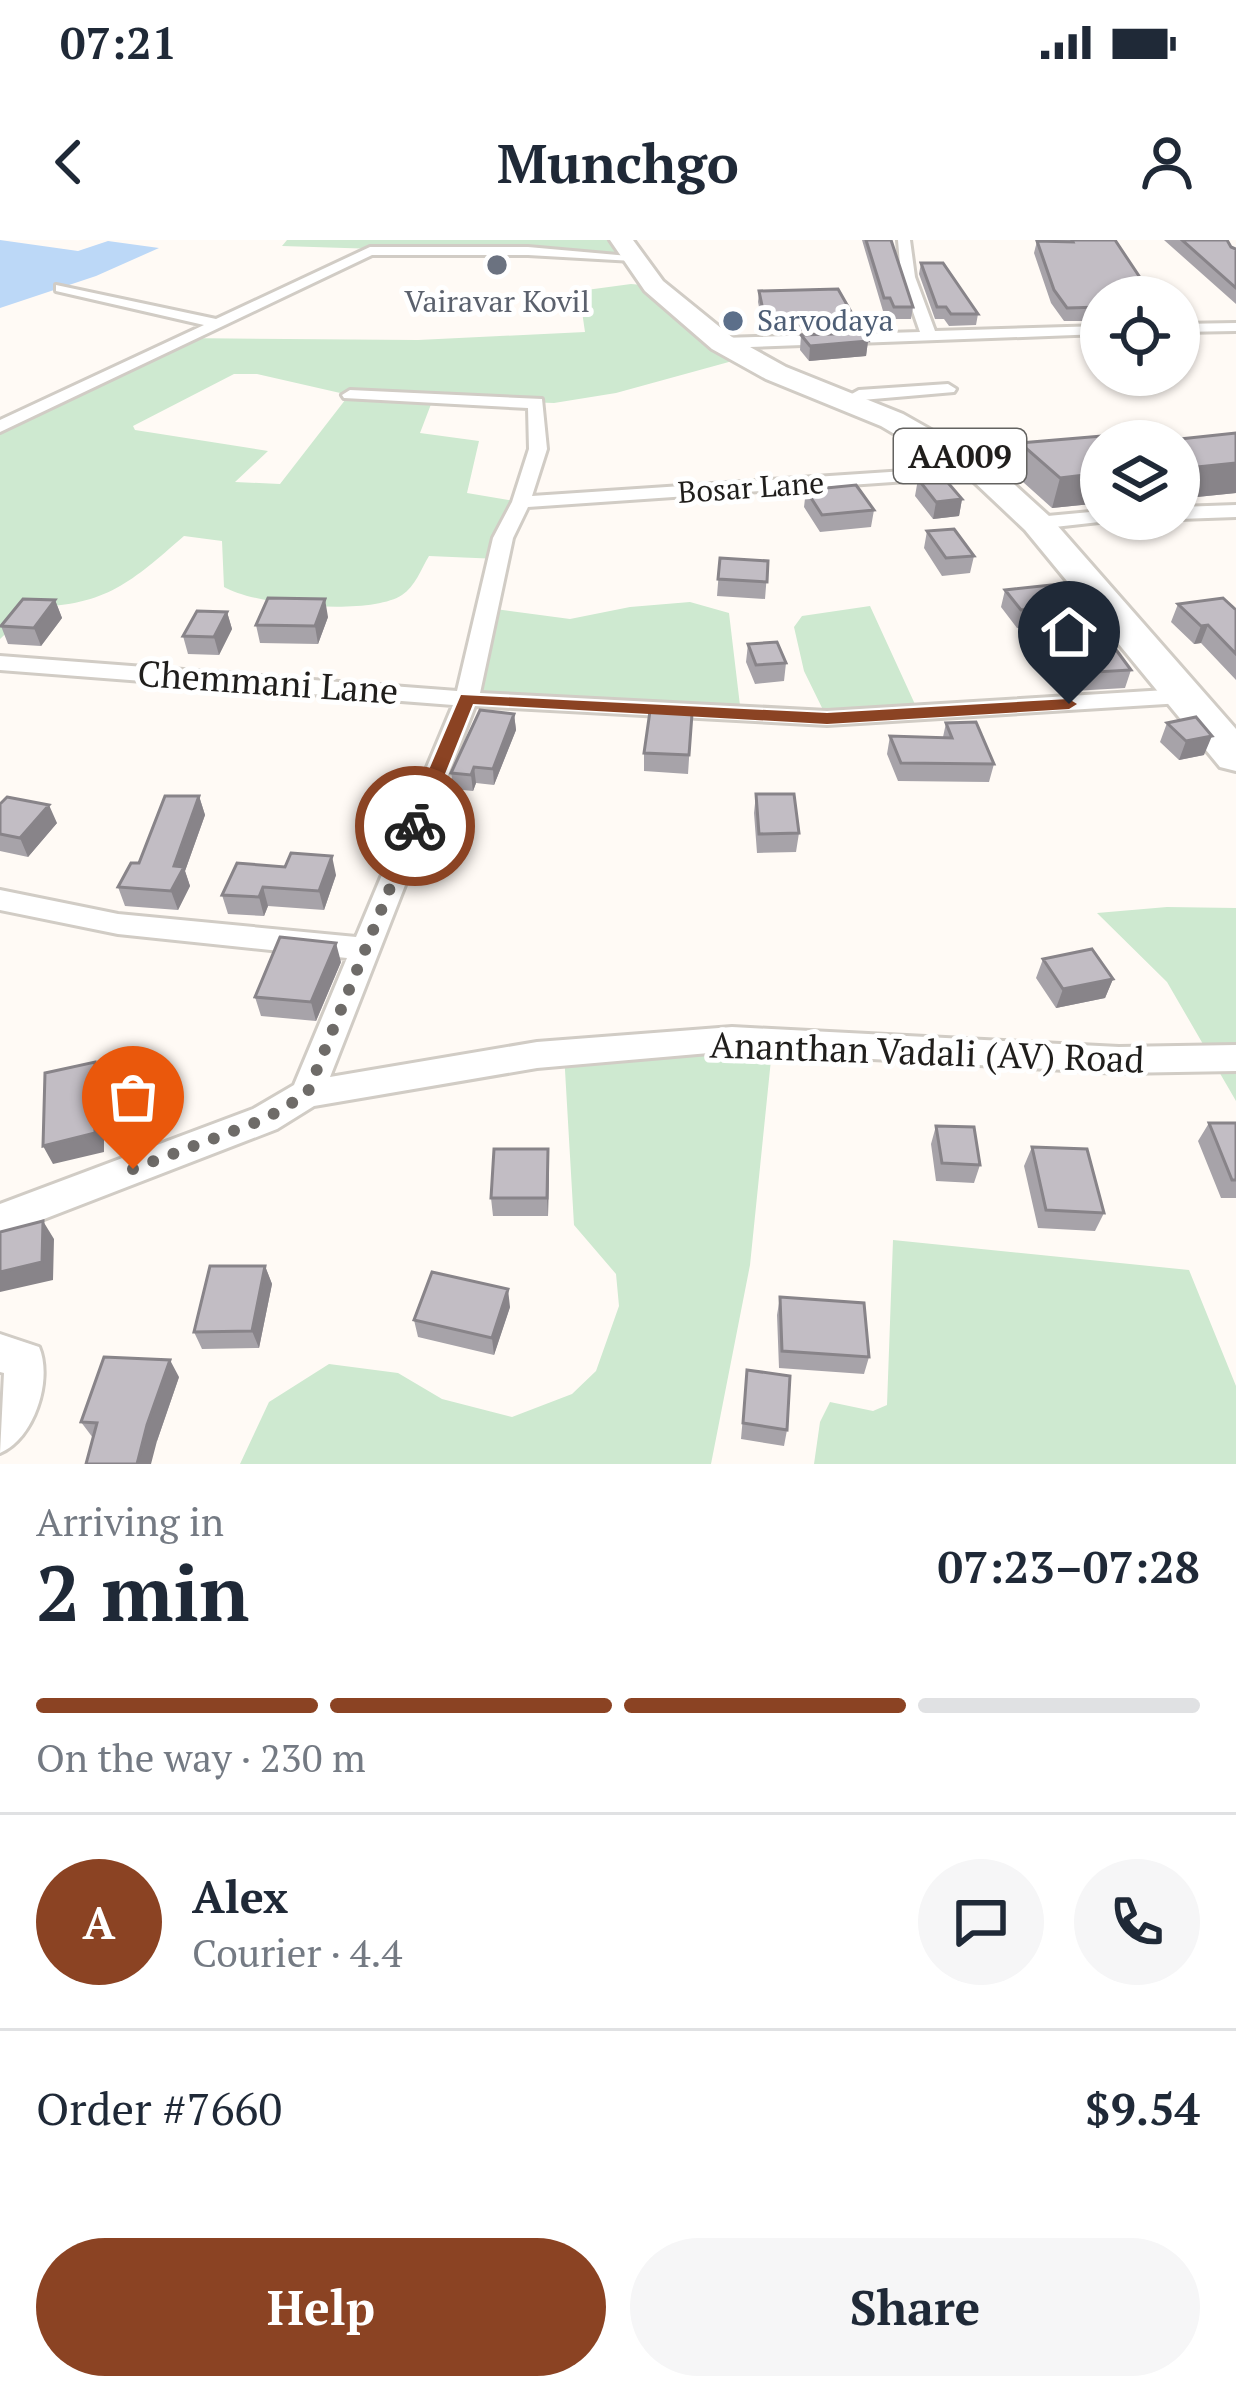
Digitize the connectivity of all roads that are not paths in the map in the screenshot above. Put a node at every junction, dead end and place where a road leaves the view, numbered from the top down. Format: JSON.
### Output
{"nodes":[{"id":1,"x":904,"y":240,"type":"edge"},
{"id":2,"x":627,"y":249,"type":"edge"},
{"id":3,"x":61,"y":288,"type":"dead end"},
{"id":4,"x":212,"y":322,"type":"junction"},
{"id":5,"x":1236,"y":327,"type":"edge"},
{"id":6,"x":1200,"y":328,"type":"edge"},
{"id":7,"x":1080,"y":331,"type":"edge"},
{"id":8,"x":928,"y":335,"type":"junction"},
{"id":9,"x":722,"y":343,"type":"junction"},
{"id":10,"x":948,"y":389,"type":"dead end"},
{"id":11,"x":350,"y":395,"type":"dead end"},
{"id":12,"x":847,"y":401,"type":"junction"},
{"id":13,"x":0,"y":427,"type":"edge"},
{"id":14,"x":980,"y":471,"type":"junction"},
{"id":15,"x":521,"y":502,"type":"junction"},
{"id":16,"x":1236,"y":512,"type":"edge"},
{"id":17,"x":1200,"y":513,"type":"edge"},
{"id":18,"x":1080,"y":519,"type":"edge"},
{"id":19,"x":1037,"y":523,"type":"junction"},
{"id":20,"x":0,"y":663,"type":"edge"},
{"id":21,"x":1182,"y":696,"type":"junction"},
{"id":22,"x":467,"y":698,"type":"junction"},
{"id":23,"x":1236,"y":757,"type":"edge"},
{"id":24,"x":0,"y":901,"type":"edge"},
{"id":25,"x":367,"y":949,"type":"junction"},
{"id":26,"x":1236,"y":1058,"type":"edge"},
{"id":27,"x":307,"y":1094,"type":"junction"},
{"id":28,"x":0,"y":1220,"type":"edge"},
{"id":29,"x":0,"y":1353,"type":"edge"},
{"id":30,"x":0,"y":1433,"type":"edge"}],
"edges":[{"from":1,"to":8,"type":"street"},
{"from":2,"to":4,"type":"street"},
{"from":2,"to":9,"type":"highway","number":"AA009"},
{"from":3,"to":4,"type":"street"},
{"from":4,"to":13,"type":"street"},
{"from":5,"to":6,"type":"street"},
{"from":7,"to":8,"type":"street"},
{"from":8,"to":9,"type":"street"},
{"from":9,"to":12,"type":"highway","number":"AA009"},
{"from":10,"to":12,"type":"street"},
{"from":11,"to":15,"type":"street"},
{"from":12,"to":14,"type":"highway","number":"AA009"},
{"from":14,"to":15,"type":"street","name":"Bosar Lane"},
{"from":14,"to":19,"type":"highway","number":"AA009"},
{"from":15,"to":22,"type":"street"},
{"from":16,"to":17,"type":"street"},
{"from":18,"to":19,"type":"street"},
{"from":19,"to":21,"type":"highway","number":"AA009"},
{"from":20,"to":22,"type":"street","name":"Chemmani Lane"},
{"from":21,"to":22,"type":"street","name":"Chemmani Lane"},
{"from":21,"to":23,"type":"highway","number":"AA009"},
{"from":22,"to":25,"type":"street"},
{"from":24,"to":25,"type":"street"},
{"from":25,"to":27,"type":"street"},
{"from":26,"to":27,"type":"street","name":"Ananthan Vadali (AV) Road"},
{"from":27,"to":28,"type":"street","name":"Ananthan Vadali (AV) Road"},
{"from":29,"to":30,"type":"street"}]}
